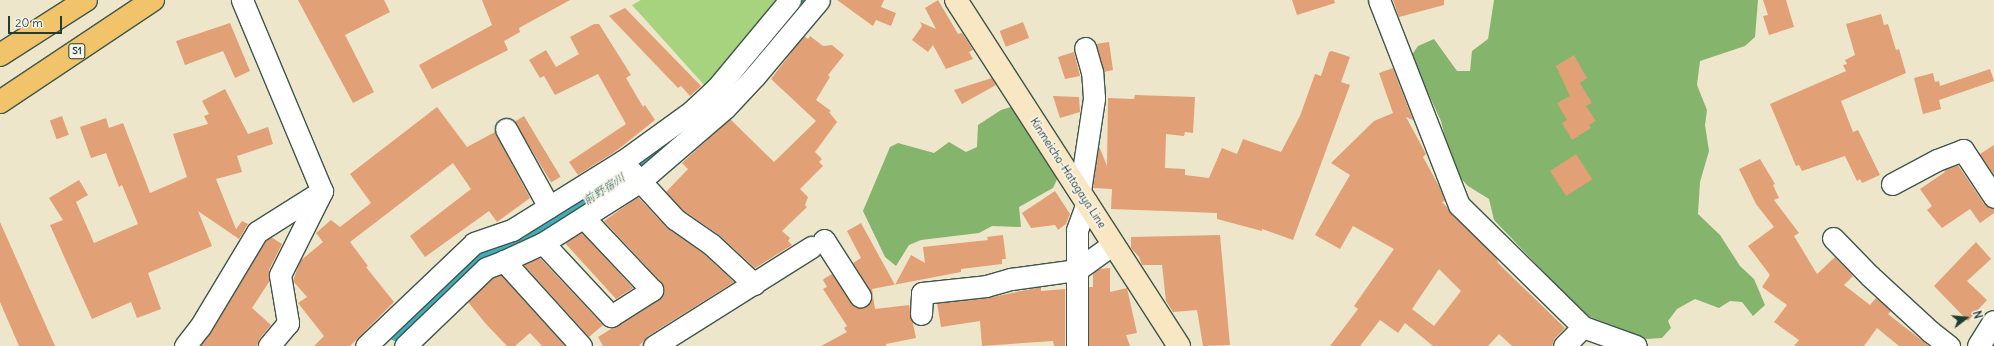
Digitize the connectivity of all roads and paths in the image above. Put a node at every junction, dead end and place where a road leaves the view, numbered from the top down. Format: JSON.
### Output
{"nodes":[{"id":1,"x":69,"y":0,"type":"edge"},
{"id":2,"x":86,"y":0,"type":"edge"},
{"id":3,"x":154,"y":0,"type":"edge"},
{"id":4,"x":161,"y":0,"type":"edge"},
{"id":5,"x":242,"y":0,"type":"edge"},
{"id":6,"x":790,"y":0,"type":"edge"},
{"id":7,"x":819,"y":0,"type":"edge"},
{"id":8,"x":956,"y":0,"type":"edge"},
{"id":9,"x":1379,"y":0,"type":"edge"},
{"id":10,"x":0,"y":43,"type":"edge"},
{"id":11,"x":1085,"y":48,"type":"dead end"},
{"id":12,"x":0,"y":55,"type":"edge"},
{"id":13,"x":0,"y":102,"type":"edge"},
{"id":14,"x":0,"y":110,"type":"edge"},
{"id":15,"x":506,"y":129,"type":"dead end"},
{"id":16,"x":623,"y":161,"type":"junction"},
{"id":17,"x":639,"y":182,"type":"junction"},
{"id":18,"x":1892,"y":184,"type":"dead end"},
{"id":19,"x":322,"y":191,"type":"junction"},
{"id":20,"x":1994,"y":196,"type":"edge"},
{"id":21,"x":1084,"y":197,"type":"junction"},
{"id":22,"x":549,"y":207,"type":"junction"},
{"id":23,"x":584,"y":218,"type":"junction"},
{"id":24,"x":1833,"y":238,"type":"dead end"},
{"id":25,"x":543,"y":243,"type":"junction"},
{"id":26,"x":1114,"y":244,"type":"junction"},
{"id":27,"x":504,"y":261,"type":"junction"},
{"id":28,"x":1077,"y":270,"type":"junction"},
{"id":29,"x":754,"y":284,"type":"junction"},
{"id":30,"x":860,"y":296,"type":"dead end"},
{"id":31,"x":399,"y":313,"type":"junction"},
{"id":32,"x":921,"y":314,"type":"dead end"},
{"id":33,"x":1994,"y":322,"type":"edge"},
{"id":34,"x":1583,"y":327,"type":"junction"},
{"id":35,"x":411,"y":340,"type":"edge"},
{"id":36,"x":185,"y":346,"type":"edge"},
{"id":37,"x":269,"y":346,"type":"edge"},
{"id":38,"x":366,"y":346,"type":"edge"},
{"id":39,"x":581,"y":346,"type":"edge"},
{"id":40,"x":654,"y":346,"type":"edge"},
{"id":41,"x":1077,"y":346,"type":"edge"},
{"id":42,"x":1179,"y":346,"type":"edge"},
{"id":43,"x":1564,"y":346,"type":"edge"},
{"id":44,"x":1636,"y":346,"type":"edge"},
{"id":45,"x":1949,"y":346,"type":"edge"},
{"id":46,"x":1979,"y":346,"type":"edge"}],
"edges":[{"from":1,"to":10,"type":"main road"},
{"from":2,"to":12,"type":"highway"},
{"from":3,"to":13,"type":"highway","number":"S1"},
{"from":4,"to":14,"type":"main road"},
{"from":5,"to":19,"type":"street"},
{"from":6,"to":16,"type":"street"},
{"from":7,"to":17,"type":"street"},
{"from":8,"to":21,"type":"main road","name":"Kinmeicho-Hatogaya Line"},
{"from":9,"to":34,"type":"street"},
{"from":11,"to":21,"type":"street"},
{"from":15,"to":22,"type":"street"},
{"from":16,"to":17,"type":"street"},
{"from":16,"to":22,"type":"street"},
{"from":17,"to":23,"type":"street"},
{"from":17,"to":29,"type":"street"},
{"from":18,"to":20,"type":"street"},
{"from":19,"to":36,"type":"street"},
{"from":19,"to":37,"type":"street"},
{"from":21,"to":26,"type":"main road","name":"Kinmeicho-Hatogaya Line"},
{"from":21,"to":28,"type":"street"},
{"from":22,"to":31,"type":"street"},
{"from":23,"to":25,"type":"street"},
{"from":23,"to":25,"type":"street"},
{"from":24,"to":45,"type":"street"},
{"from":25,"to":27,"type":"street"},
{"from":26,"to":28,"type":"street"},
{"from":26,"to":42,"type":"main road","name":"Kinmeicho-Hatogaya Line"},
{"from":27,"to":35,"type":"street"},
{"from":27,"to":39,"type":"street"},
{"from":28,"to":32,"type":"street"},
{"from":28,"to":41,"type":"street"},
{"from":29,"to":30,"type":"street"},
{"from":29,"to":40,"type":"street"},
{"from":31,"to":35,"type":"street"},
{"from":31,"to":38,"type":"street"},
{"from":33,"to":46,"type":"street"},
{"from":34,"to":43,"type":"street"},
{"from":34,"to":44,"type":"street"}]}
